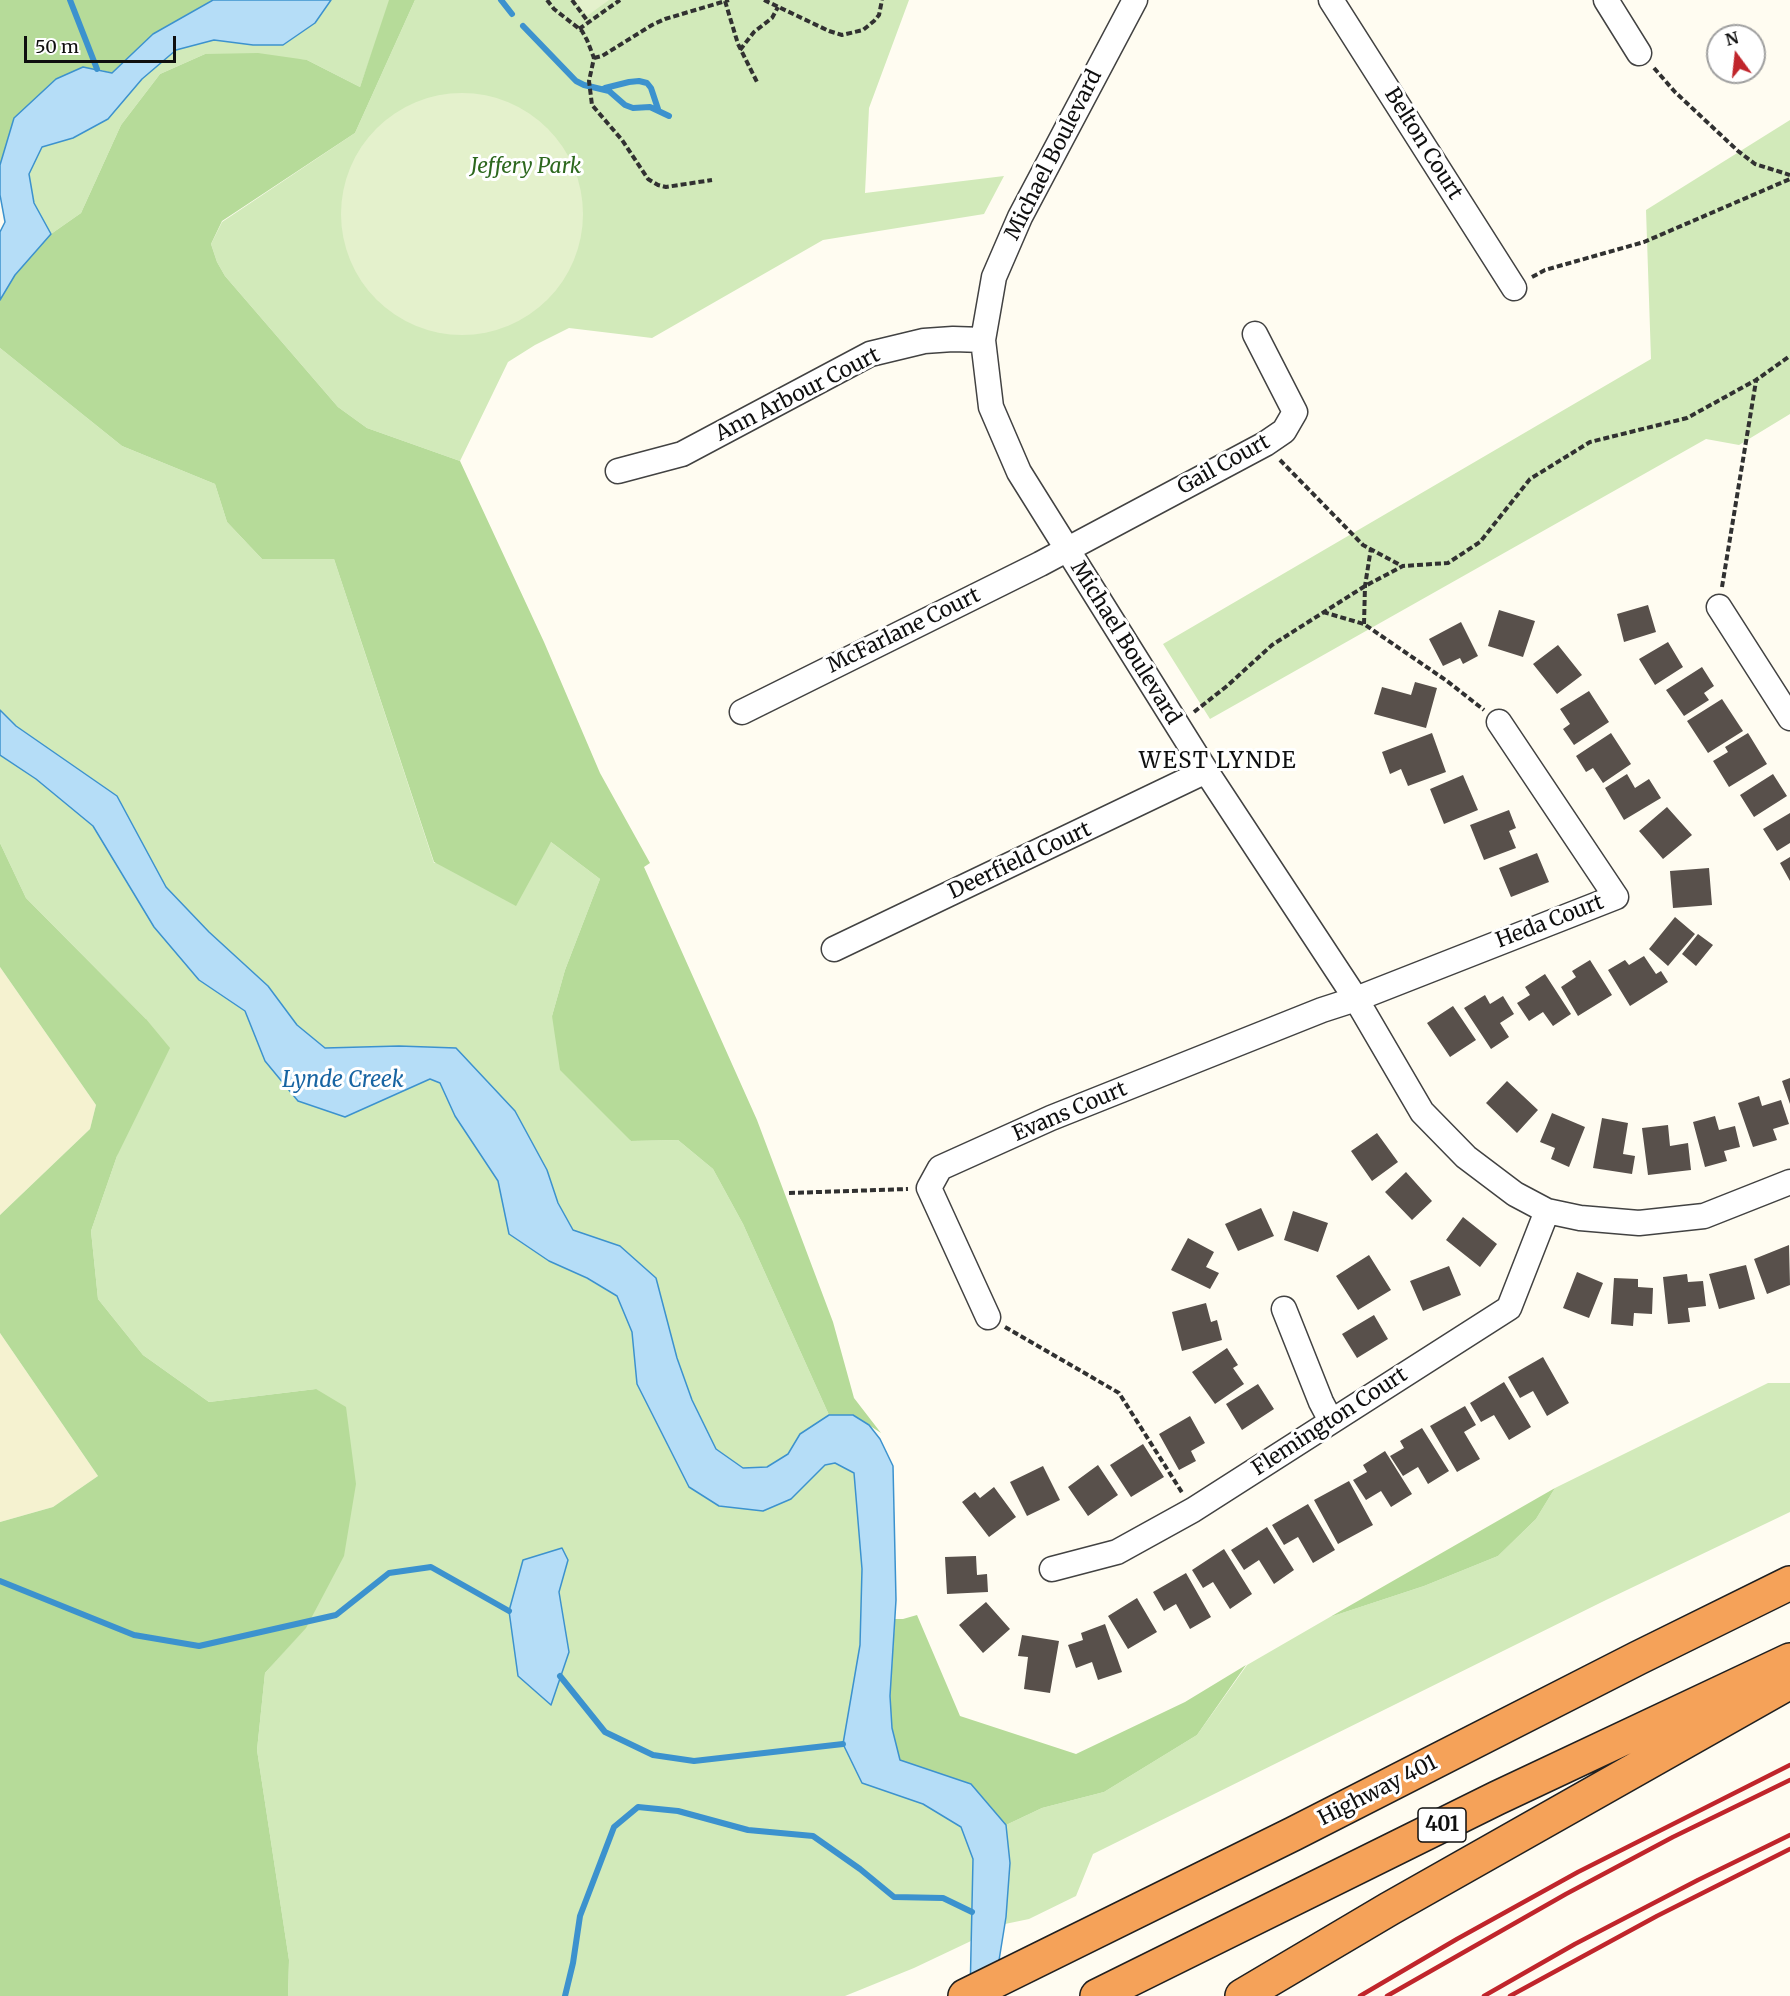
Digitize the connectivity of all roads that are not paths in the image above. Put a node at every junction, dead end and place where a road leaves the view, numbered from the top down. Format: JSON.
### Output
{"nodes":[{"id":1,"x":1134,"y":0,"type":"edge"},
{"id":2,"x":1331,"y":0,"type":"edge"},
{"id":3,"x":1606,"y":0,"type":"edge"},
{"id":4,"x":1639,"y":53,"type":"road end"},
{"id":5,"x":1514,"y":288,"type":"road end"},
{"id":6,"x":1255,"y":334,"type":"dead end"},
{"id":7,"x":983,"y":340,"type":"junction"},
{"id":8,"x":618,"y":471,"type":"dead end"},
{"id":9,"x":1066,"y":550,"type":"junction"},
{"id":10,"x":1719,"y":607,"type":"road end"},
{"id":11,"x":742,"y":712,"type":"dead end"},
{"id":12,"x":1790,"y":718,"type":"edge"},
{"id":13,"x":1499,"y":722,"type":"road end"},
{"id":14,"x":1206,"y":771,"type":"junction"},
{"id":15,"x":834,"y":949,"type":"dead end"},
{"id":16,"x":1356,"y":999,"type":"junction"},
{"id":17,"x":1790,"y":1182,"type":"edge"},
{"id":18,"x":1547,"y":1211,"type":"junction"},
{"id":19,"x":1284,"y":1309,"type":"dead end"},
{"id":20,"x":988,"y":1317,"type":"road end"},
{"id":21,"x":1331,"y":1421,"type":"junction"},
{"id":22,"x":1052,"y":1569,"type":"dead end"},
{"id":23,"x":1790,"y":1583,"type":"edge"},
{"id":24,"x":1790,"y":1660,"type":"edge"},
{"id":25,"x":1790,"y":1682,"type":"edge"},
{"id":26,"x":964,"y":1996,"type":"edge"},
{"id":27,"x":1097,"y":1996,"type":"edge"},
{"id":28,"x":1242,"y":1996,"type":"edge"}],
"edges":[{"from":1,"to":7,"type":"street","name":"Michael Boulevard"},
{"from":2,"to":5,"type":"street","name":"Belton Court"},
{"from":3,"to":4,"type":"street"},
{"from":6,"to":9,"type":"street","name":"Gail Court"},
{"from":7,"to":8,"type":"street","name":"Ann Arbour Court"},
{"from":7,"to":9,"type":"street","name":"Michael Boulevard"},
{"from":9,"to":11,"type":"street","name":"McFarlane Court"},
{"from":9,"to":14,"type":"street","name":"Michael Boulevard"},
{"from":10,"to":12,"type":"street"},
{"from":13,"to":16,"type":"street","name":"Heda Court"},
{"from":14,"to":15,"type":"street","name":"Deerfield Court"},
{"from":14,"to":16,"type":"street","name":"Michael Boulevard"},
{"from":16,"to":18,"type":"street","name":"Michael Boulevard"},
{"from":16,"to":20,"type":"street","name":"Evans Court"},
{"from":17,"to":18,"type":"street","name":"Michael Boulevard"},
{"from":18,"to":21,"type":"street","name":"Flemington Court"},
{"from":19,"to":21,"type":"street"},
{"from":21,"to":22,"type":"street","name":"Flemington Court"},
{"from":23,"to":26,"type":"highway","name":"Highway 401"},
{"from":24,"to":27,"type":"highway","number":"401"},
{"from":25,"to":28,"type":"highway"}]}
